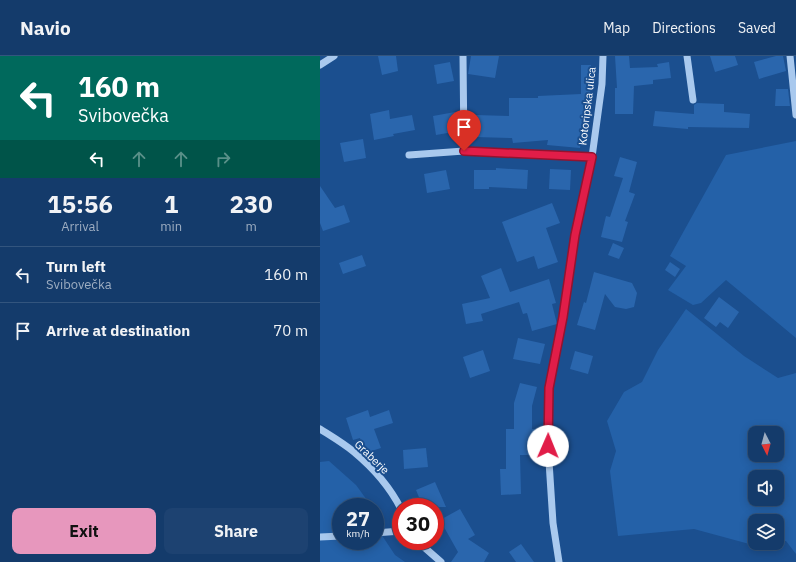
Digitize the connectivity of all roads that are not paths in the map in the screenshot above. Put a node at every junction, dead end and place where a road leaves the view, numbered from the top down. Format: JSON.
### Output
{"nodes":[{"id":1,"x":334,"y":56,"type":"edge"},
{"id":2,"x":463,"y":56,"type":"edge"},
{"id":3,"x":603,"y":56,"type":"edge"},
{"id":4,"x":687,"y":56,"type":"edge"},
{"id":5,"x":790,"y":56,"type":"edge"},
{"id":6,"x":320,"y":65,"type":"edge"},
{"id":7,"x":693,"y":100,"type":"dead end"},
{"id":8,"x":796,"y":115,"type":"edge"},
{"id":9,"x":464,"y":151,"type":"junction"},
{"id":10,"x":409,"y":155,"type":"dead end"},
{"id":11,"x":592,"y":157,"type":"junction"},
{"id":12,"x":320,"y":429,"type":"edge"},
{"id":13,"x":394,"y":498,"type":"edge"},
{"id":14,"x":332,"y":536,"type":"edge"},
{"id":15,"x":320,"y":537,"type":"edge"},
{"id":16,"x":427,"y":550,"type":"edge"},
{"id":17,"x":441,"y":562,"type":"edge"},
{"id":18,"x":559,"y":562,"type":"edge"}],
"edges":[{"from":1,"to":6,"type":"street"},
{"from":2,"to":9,"type":"street"},
{"from":3,"to":11,"type":"street","name":"Kotoripska ulica"},
{"from":4,"to":7,"type":"street"},
{"from":5,"to":8,"type":"street"},
{"from":9,"to":10,"type":"street"},
{"from":9,"to":11,"type":"street"},
{"from":11,"to":18,"type":"street","name":"Kotoripska ulica"},
{"from":12,"to":13,"type":"street","name":"Graberje"},
{"from":14,"to":15,"type":"street"},
{"from":16,"to":17,"type":"street"}]}
